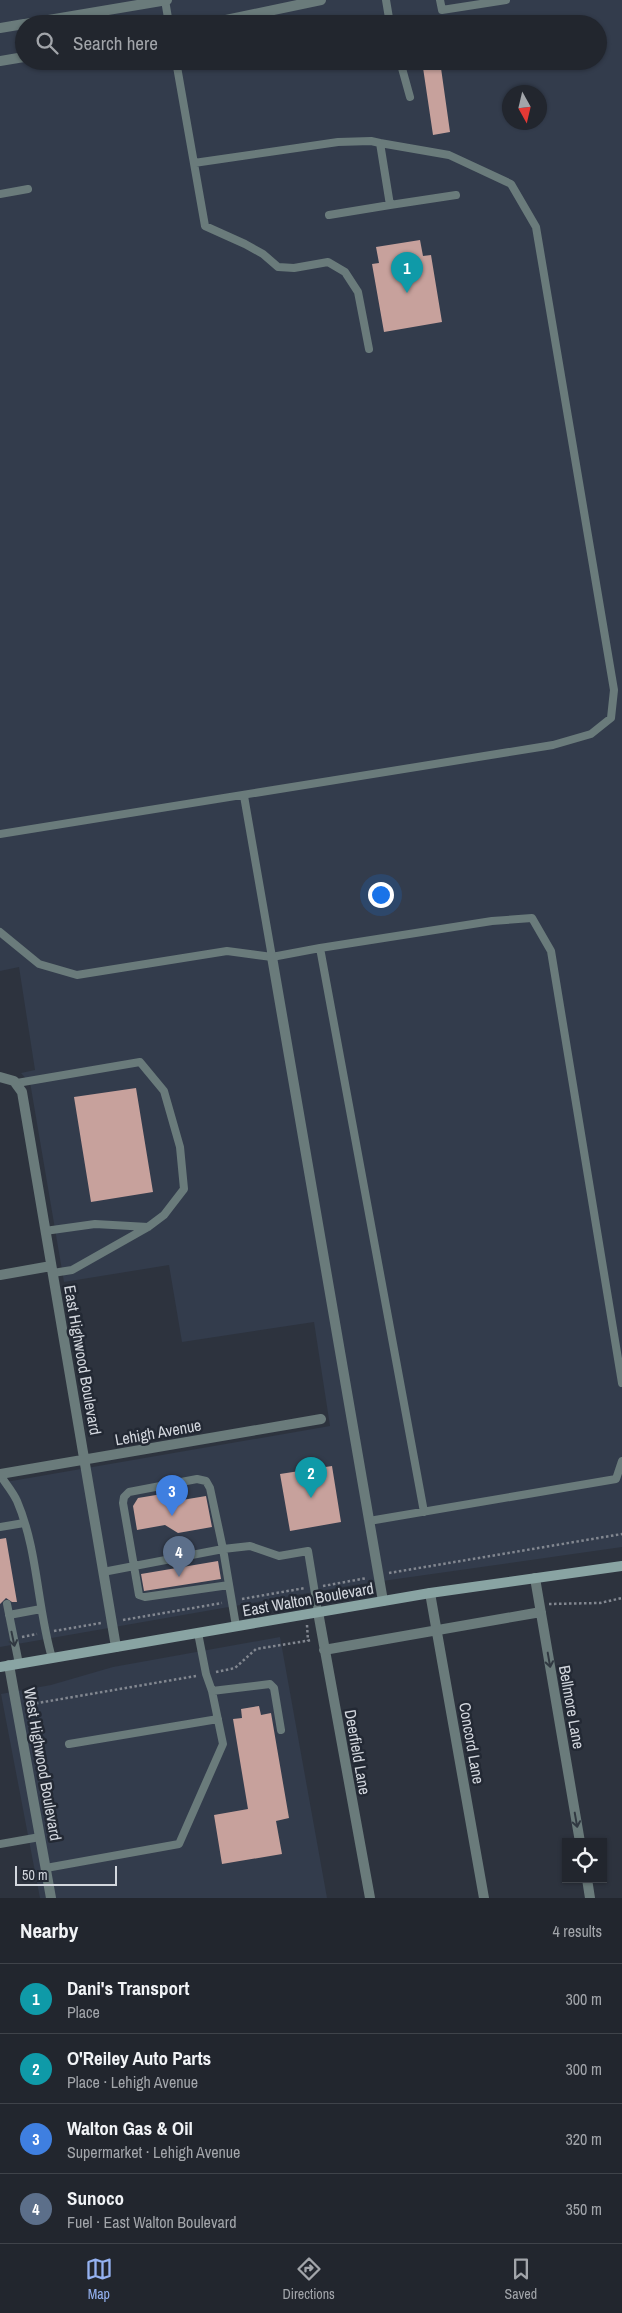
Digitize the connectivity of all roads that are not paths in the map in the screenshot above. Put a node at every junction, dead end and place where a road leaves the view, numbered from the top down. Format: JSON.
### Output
{"nodes":[{"id":1,"x":166,"y":0,"type":"edge"},
{"id":2,"x":321,"y":0,"type":"edge"},
{"id":3,"x":386,"y":0,"type":"edge"},
{"id":4,"x":440,"y":0,"type":"edge"},
{"id":5,"x":506,"y":0,"type":"edge"},
{"id":6,"x":77,"y":15,"type":"edge"},
{"id":7,"x":168,"y":15,"type":"edge"},
{"id":8,"x":250,"y":15,"type":"edge"},
{"id":9,"x":388,"y":15,"type":"edge"},
{"id":10,"x":15,"y":26,"type":"edge"},
{"id":11,"x":0,"y":28,"type":"edge"},
{"id":12,"x":15,"y":58,"type":"edge"},
{"id":13,"x":0,"y":61,"type":"edge"},
{"id":14,"x":178,"y":70,"type":"edge"},
{"id":15,"x":402,"y":70,"type":"edge"},
{"id":16,"x":410,"y":97,"type":"dead end"},
{"id":17,"x":380,"y":143,"type":"junction"},
{"id":18,"x":194,"y":163,"type":"junction"},
{"id":19,"x":28,"y":189,"type":"dead end"},
{"id":20,"x":0,"y":194,"type":"edge"},
{"id":21,"x":456,"y":195,"type":"dead end"},
{"id":22,"x":390,"y":205,"type":"junction"},
{"id":23,"x":329,"y":215,"type":"dead end"},
{"id":24,"x":369,"y":349,"type":"dead end"},
{"id":25,"x":244,"y":796,"type":"junction"},
{"id":26,"x":0,"y":834,"type":"edge"},
{"id":27,"x":0,"y":932,"type":"edge"},
{"id":28,"x":320,"y":948,"type":"junction"},
{"id":29,"x":272,"y":957,"type":"junction"},
{"id":30,"x":0,"y":1077,"type":"edge"},
{"id":31,"x":15,"y":1082,"type":"junction"},
{"id":32,"x":148,"y":1227,"type":"junction"},
{"id":33,"x":45,"y":1231,"type":"junction"},
{"id":34,"x":52,"y":1270,"type":"junction"},
{"id":35,"x":0,"y":1275,"type":"edge"},
{"id":36,"x":622,"y":1383,"type":"edge"},
{"id":37,"x":321,"y":1419,"type":"dead end"},
{"id":38,"x":84,"y":1460,"type":"junction"},
{"id":39,"x":622,"y":1461,"type":"edge"},
{"id":40,"x":0,"y":1475,"type":"edge"},
{"id":41,"x":424,"y":1512,"type":"junction"},
{"id":42,"x":369,"y":1522,"type":"junction"},
{"id":43,"x":24,"y":1523,"type":"junction"},
{"id":44,"x":0,"y":1527,"type":"edge"},
{"id":45,"x":223,"y":1549,"type":"junction"},
{"id":46,"x":133,"y":1566,"type":"junction"},
{"id":47,"x":622,"y":1566,"type":"edge"},
{"id":48,"x":104,"y":1572,"type":"junction"},
{"id":49,"x":534,"y":1578,"type":"junction"},
{"id":50,"x":229,"y":1585,"type":"junction"},
{"id":51,"x":430,"y":1593,"type":"junction"},
{"id":52,"x":383,"y":1601,"type":"junction"},
{"id":53,"x":7,"y":1604,"type":"dead end"},
{"id":54,"x":540,"y":1608,"type":"junction"},
{"id":55,"x":41,"y":1610,"type":"junction"},
{"id":56,"x":318,"y":1612,"type":"junction"},
{"id":57,"x":9,"y":1615,"type":"junction"},
{"id":58,"x":236,"y":1626,"type":"junction"},
{"id":59,"x":436,"y":1630,"type":"junction"},
{"id":60,"x":198,"y":1633,"type":"junction"},
{"id":61,"x":116,"y":1647,"type":"junction"},
{"id":62,"x":324,"y":1650,"type":"junction"},
{"id":63,"x":52,"y":1658,"type":"junction"},
{"id":64,"x":9,"y":1665,"type":"edge"},
{"id":65,"x":212,"y":1691,"type":"junction"},
{"id":66,"x":218,"y":1719,"type":"junction"},
{"id":67,"x":281,"y":1730,"type":"dead end"},
{"id":68,"x":69,"y":1744,"type":"dead end"},
{"id":69,"x":40,"y":1837,"type":"junction"},
{"id":70,"x":579,"y":1838,"type":"edge"},
{"id":71,"x":0,"y":1844,"type":"edge"},
{"id":72,"x":46,"y":1868,"type":"junction"},
{"id":73,"x":588,"y":1883,"type":"edge"},
{"id":74,"x":51,"y":1898,"type":"edge"},
{"id":75,"x":370,"y":1898,"type":"edge"},
{"id":76,"x":484,"y":1898,"type":"edge"},
{"id":77,"x":590,"y":1898,"type":"edge"}],
"edges":[{"from":1,"to":6,"type":"street"},
{"from":1,"to":7,"type":"lane"},
{"from":2,"to":8,"type":"street"},
{"from":3,"to":9,"type":"lane"},
{"from":4,"to":5,"type":"lane"},
{"from":10,"to":11,"type":"street"},
{"from":12,"to":13,"type":"street"},
{"from":14,"to":18,"type":"lane"},
{"from":15,"to":16,"type":"lane"},
{"from":17,"to":18,"type":"lane"},
{"from":17,"to":22,"type":"lane"},
{"from":17,"to":25,"type":"lane"},
{"from":18,"to":24,"type":"lane"},
{"from":19,"to":20,"type":"lane"},
{"from":21,"to":22,"type":"lane"},
{"from":22,"to":23,"type":"lane"},
{"from":25,"to":26,"type":"lane"},
{"from":25,"to":29,"type":"lane"},
{"from":27,"to":29,"type":"lane"},
{"from":28,"to":29,"type":"lane"},
{"from":28,"to":36,"type":"lane"},
{"from":28,"to":41,"type":"lane"},
{"from":29,"to":42,"type":"street"},
{"from":30,"to":31,"type":"street"},
{"from":31,"to":32,"type":"lane"},
{"from":31,"to":33,"type":"street","name":"East Highwood Boulevard"},
{"from":32,"to":33,"type":"lane"},
{"from":32,"to":34,"type":"lane"},
{"from":33,"to":34,"type":"street","name":"East Highwood Boulevard"},
{"from":34,"to":35,"type":"street"},
{"from":34,"to":38,"type":"street","name":"East Highwood Boulevard"},
{"from":37,"to":38,"type":"street","name":"Lehigh Avenue"},
{"from":38,"to":40,"type":"street","name":"Lehigh Avenue"},
{"from":38,"to":48,"type":"street","name":"East Highwood Boulevard"},
{"from":39,"to":41,"type":"lane"},
{"from":40,"to":43,"type":"lane"},
{"from":41,"to":42,"type":"lane"},
{"from":42,"to":52,"type":"street"},
{"from":43,"to":44,"type":"lane"},
{"from":43,"to":55,"type":"lane"},
{"from":45,"to":46,"type":"lane"},
{"from":45,"to":46,"type":"lane"},
{"from":45,"to":50,"type":"lane"},
{"from":45,"to":56,"type":"lane"},
{"from":46,"to":48,"type":"lane"},
{"from":46,"to":50,"type":"lane"},
{"from":47,"to":49,"type":"main road","name":"East Walton Boulevard"},
{"from":48,"to":61,"type":"street","name":"East Highwood Boulevard"},
{"from":49,"to":51,"type":"main road","name":"East Walton Boulevard"},
{"from":49,"to":54,"type":"street","name":"Bellmore Lane"},
{"from":50,"to":58,"type":"lane"},
{"from":51,"to":52,"type":"main road","name":"East Walton Boulevard"},
{"from":51,"to":59,"type":"street","name":"Concord Lane"},
{"from":52,"to":56,"type":"main road","name":"East Walton Boulevard"},
{"from":53,"to":57,"type":"lane"},
{"from":54,"to":59,"type":"street"},
{"from":54,"to":70,"type":"street","name":"Bellmore Lane","one_way":true},
{"from":55,"to":57,"type":"lane"},
{"from":55,"to":63,"type":"lane"},
{"from":56,"to":58,"type":"main road","name":"East Walton Boulevard"},
{"from":56,"to":62,"type":"street","name":"Deerfield Lane"},
{"from":57,"to":64,"type":"lane","one_way":true},
{"from":58,"to":60,"type":"main road","name":"East Walton Boulevard"},
{"from":59,"to":62,"type":"street"},
{"from":59,"to":76,"type":"street","name":"Concord Lane"},
{"from":60,"to":61,"type":"main road","name":"East Walton Boulevard"},
{"from":60,"to":65,"type":"lane"},
{"from":61,"to":63,"type":"main road","name":"East Walton Boulevard"},
{"from":62,"to":75,"type":"street","name":"Deerfield Lane"},
{"from":63,"to":64,"type":"main road","name":"East Walton Boulevard"},
{"from":64,"to":69,"type":"street","name":"West Highwood Boulevard"},
{"from":65,"to":66,"type":"lane"},
{"from":65,"to":67,"type":"lane"},
{"from":66,"to":68,"type":"lane"},
{"from":66,"to":72,"type":"lane"},
{"from":69,"to":71,"type":"lane"},
{"from":69,"to":72,"type":"street","name":"West Highwood Boulevard"},
{"from":72,"to":74,"type":"street","name":"West Highwood Boulevard"},
{"from":73,"to":77,"type":"street"}]}
